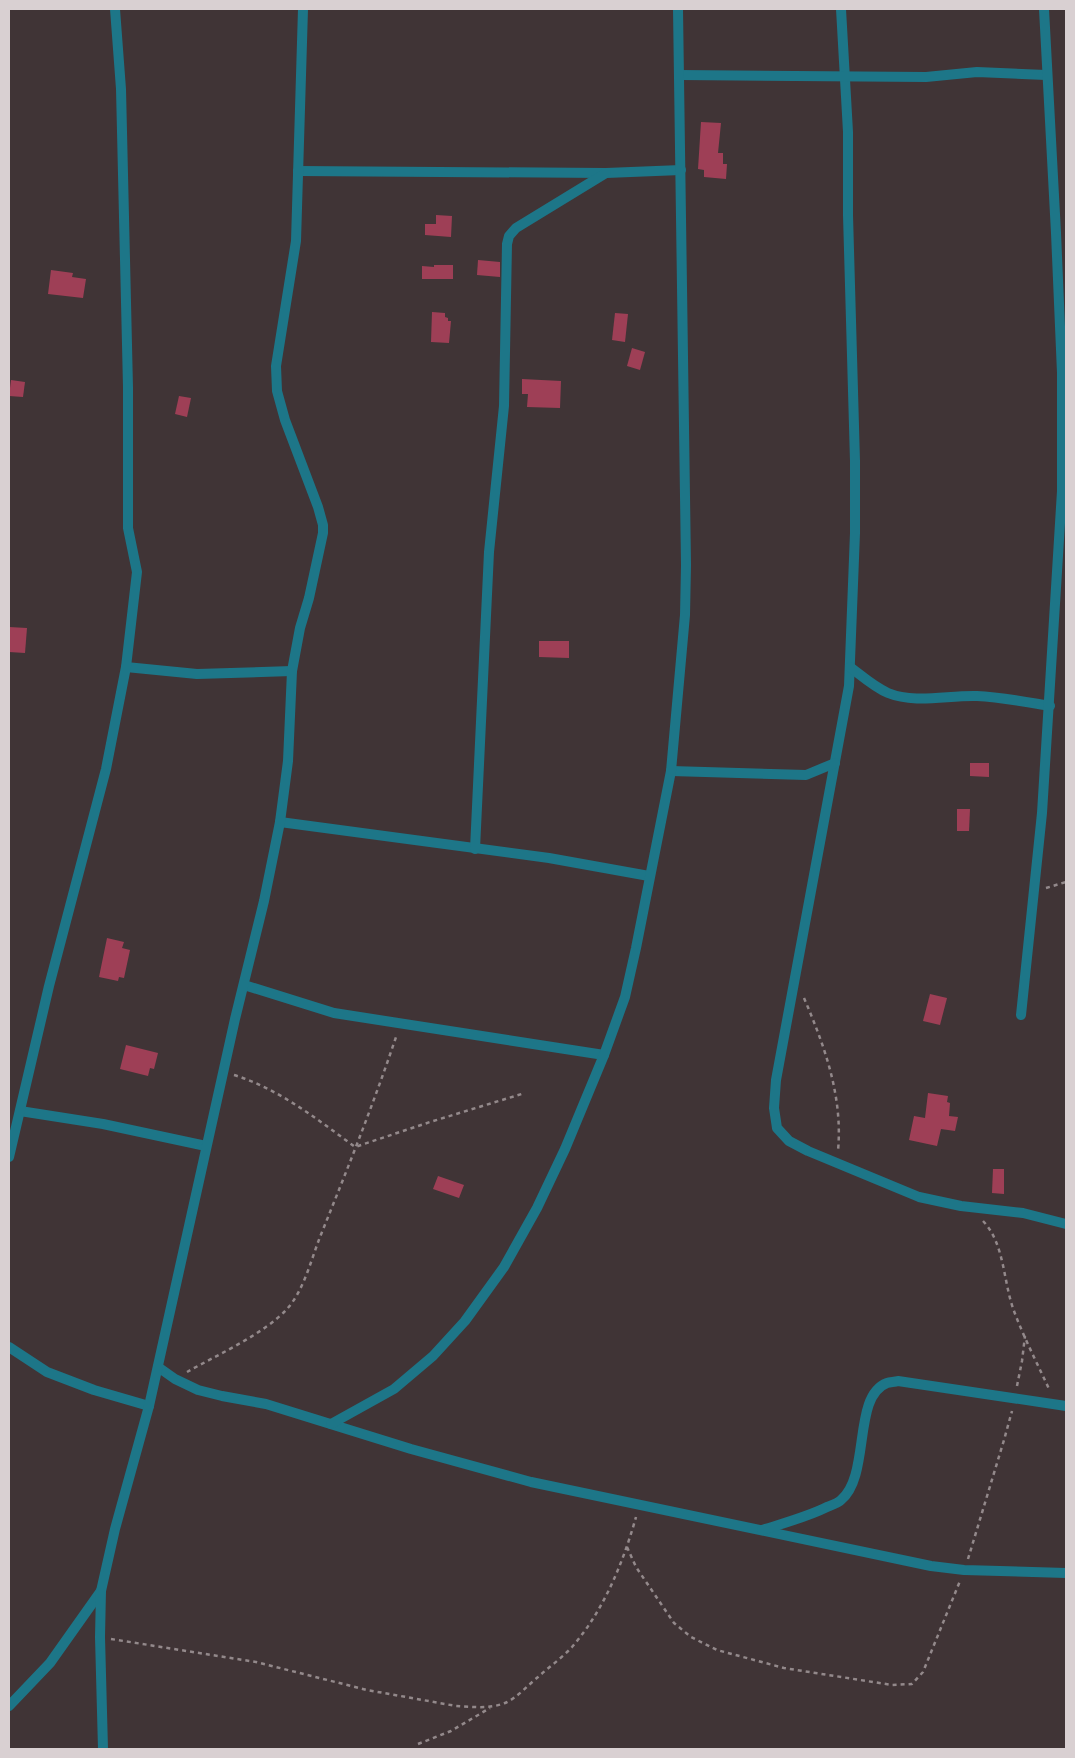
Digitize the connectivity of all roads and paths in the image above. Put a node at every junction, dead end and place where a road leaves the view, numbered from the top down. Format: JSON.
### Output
{"nodes":[{"id":1,"x":115,"y":9,"type":"edge"},
{"id":2,"x":303,"y":9,"type":"edge"},
{"id":3,"x":678,"y":9,"type":"edge"},
{"id":4,"x":841,"y":9,"type":"edge"},
{"id":5,"x":1044,"y":9,"type":"edge"},
{"id":6,"x":679,"y":75,"type":"junction"},
{"id":7,"x":1046,"y":75,"type":"junction"},
{"id":8,"x":845,"y":76,"type":"junction"},
{"id":9,"x":681,"y":170,"type":"junction"},
{"id":10,"x":298,"y":171,"type":"junction"},
{"id":11,"x":606,"y":173,"type":"junction"},
{"id":12,"x":1064,"y":379,"type":"edge"},
{"id":13,"x":1063,"y":547,"type":"edge"},
{"id":14,"x":126,"y":667,"type":"junction"},
{"id":15,"x":850,"y":667,"type":"junction"},
{"id":16,"x":292,"y":670,"type":"junction"},
{"id":17,"x":1050,"y":706,"type":"junction"},
{"id":18,"x":835,"y":763,"type":"junction"},
{"id":19,"x":670,"y":771,"type":"junction"},
{"id":20,"x":280,"y":822,"type":"junction"},
{"id":21,"x":475,"y":849,"type":"junction"},
{"id":22,"x":649,"y":876,"type":"junction"},
{"id":23,"x":1066,"y":882,"type":"edge"},
{"id":24,"x":1034,"y":892,"type":"junction"},
{"id":25,"x":795,"y":975,"type":"junction"},
{"id":26,"x":244,"y":984,"type":"junction"},
{"id":27,"x":1021,"y":1016,"type":"dead end"},
{"id":28,"x":400,"y":1024,"type":"junction"},
{"id":29,"x":604,"y":1055,"type":"junction"},
{"id":30,"x":223,"y":1072,"type":"junction"},
{"id":31,"x":525,"y":1093,"type":"dead end"},
{"id":32,"x":20,"y":1111,"type":"junction"},
{"id":33,"x":206,"y":1146,"type":"junction"},
{"id":34,"x":355,"y":1147,"type":"junction"},
{"id":35,"x":9,"y":1157,"type":"edge"},
{"id":36,"x":837,"y":1163,"type":"junction"},
{"id":37,"x":981,"y":1219,"type":"dead end"},
{"id":38,"x":1066,"y":1224,"type":"edge"},
{"id":39,"x":1025,"y":1336,"type":"junction"},
{"id":40,"x":9,"y":1347,"type":"edge"},
{"id":41,"x":158,"y":1367,"type":"junction"},
{"id":42,"x":175,"y":1379,"type":"junction"},
{"id":43,"x":1015,"y":1400,"type":"junction"},
{"id":44,"x":149,"y":1406,"type":"junction"},
{"id":45,"x":1062,"y":1406,"type":"edge"},
{"id":46,"x":330,"y":1424,"type":"junction"},
{"id":47,"x":639,"y":1504,"type":"junction"},
{"id":48,"x":762,"y":1530,"type":"junction"},
{"id":49,"x":627,"y":1547,"type":"junction"},
{"id":50,"x":964,"y":1570,"type":"junction"},
{"id":51,"x":1066,"y":1573,"type":"edge"},
{"id":52,"x":101,"y":1591,"type":"junction"},
{"id":53,"x":100,"y":1637,"type":"junction"},
{"id":54,"x":9,"y":1706,"type":"edge"},
{"id":55,"x":492,"y":1706,"type":"junction"},
{"id":56,"x":418,"y":1744,"type":"dead end"},
{"id":57,"x":103,"y":1749,"type":"edge"}],
"edges":[{"from":1,"to":14,"type":"street"},
{"from":2,"to":10,"type":"street"},
{"from":3,"to":6,"type":"street"},
{"from":4,"to":8,"type":"street"},
{"from":5,"to":7,"type":"street"},
{"from":6,"to":8,"type":"street"},
{"from":6,"to":9,"type":"street"},
{"from":7,"to":8,"type":"street"},
{"from":7,"to":12,"type":"street"},
{"from":8,"to":15,"type":"street"},
{"from":9,"to":11,"type":"street"},
{"from":9,"to":19,"type":"street"},
{"from":10,"to":11,"type":"street"},
{"from":10,"to":16,"type":"street"},
{"from":11,"to":21,"type":"street"},
{"from":12,"to":13,"type":"street"},
{"from":13,"to":17,"type":"street"},
{"from":14,"to":16,"type":"street"},
{"from":14,"to":32,"type":"street"},
{"from":15,"to":17,"type":"street"},
{"from":15,"to":18,"type":"street"},
{"from":16,"to":20,"type":"street"},
{"from":17,"to":24,"type":"street"},
{"from":18,"to":19,"type":"street"},
{"from":18,"to":25,"type":"street"},
{"from":19,"to":22,"type":"street"},
{"from":20,"to":21,"type":"street"},
{"from":20,"to":26,"type":"street"},
{"from":21,"to":22,"type":"street"},
{"from":22,"to":29,"type":"street"},
{"from":23,"to":24,"type":"path"},
{"from":24,"to":27,"type":"street"},
{"from":25,"to":36,"type":"path"},
{"from":25,"to":36,"type":"street"},
{"from":26,"to":28,"type":"street"},
{"from":26,"to":30,"type":"street"},
{"from":28,"to":29,"type":"street"},
{"from":28,"to":34,"type":"path"},
{"from":29,"to":46,"type":"street"},
{"from":30,"to":33,"type":"street"},
{"from":30,"to":34,"type":"path"},
{"from":31,"to":34,"type":"path"},
{"from":32,"to":33,"type":"street"},
{"from":32,"to":35,"type":"street"},
{"from":33,"to":41,"type":"street"},
{"from":34,"to":42,"type":"path"},
{"from":36,"to":38,"type":"street"},
{"from":37,"to":39,"type":"path"},
{"from":39,"to":43,"type":"path"},
{"from":39,"to":45,"type":"path"},
{"from":40,"to":44,"type":"street"},
{"from":41,"to":42,"type":"street"},
{"from":41,"to":44,"type":"street"},
{"from":42,"to":46,"type":"street"},
{"from":43,"to":45,"type":"street"},
{"from":43,"to":48,"type":"street"},
{"from":43,"to":50,"type":"path"},
{"from":44,"to":52,"type":"street"},
{"from":46,"to":47,"type":"street"},
{"from":47,"to":48,"type":"street"},
{"from":47,"to":49,"type":"path"},
{"from":48,"to":50,"type":"street"},
{"from":49,"to":50,"type":"path"},
{"from":49,"to":55,"type":"path"},
{"from":50,"to":51,"type":"street"},
{"from":52,"to":53,"type":"street"},
{"from":52,"to":54,"type":"street"},
{"from":53,"to":55,"type":"path"},
{"from":53,"to":57,"type":"street"},
{"from":55,"to":56,"type":"path"}]}
